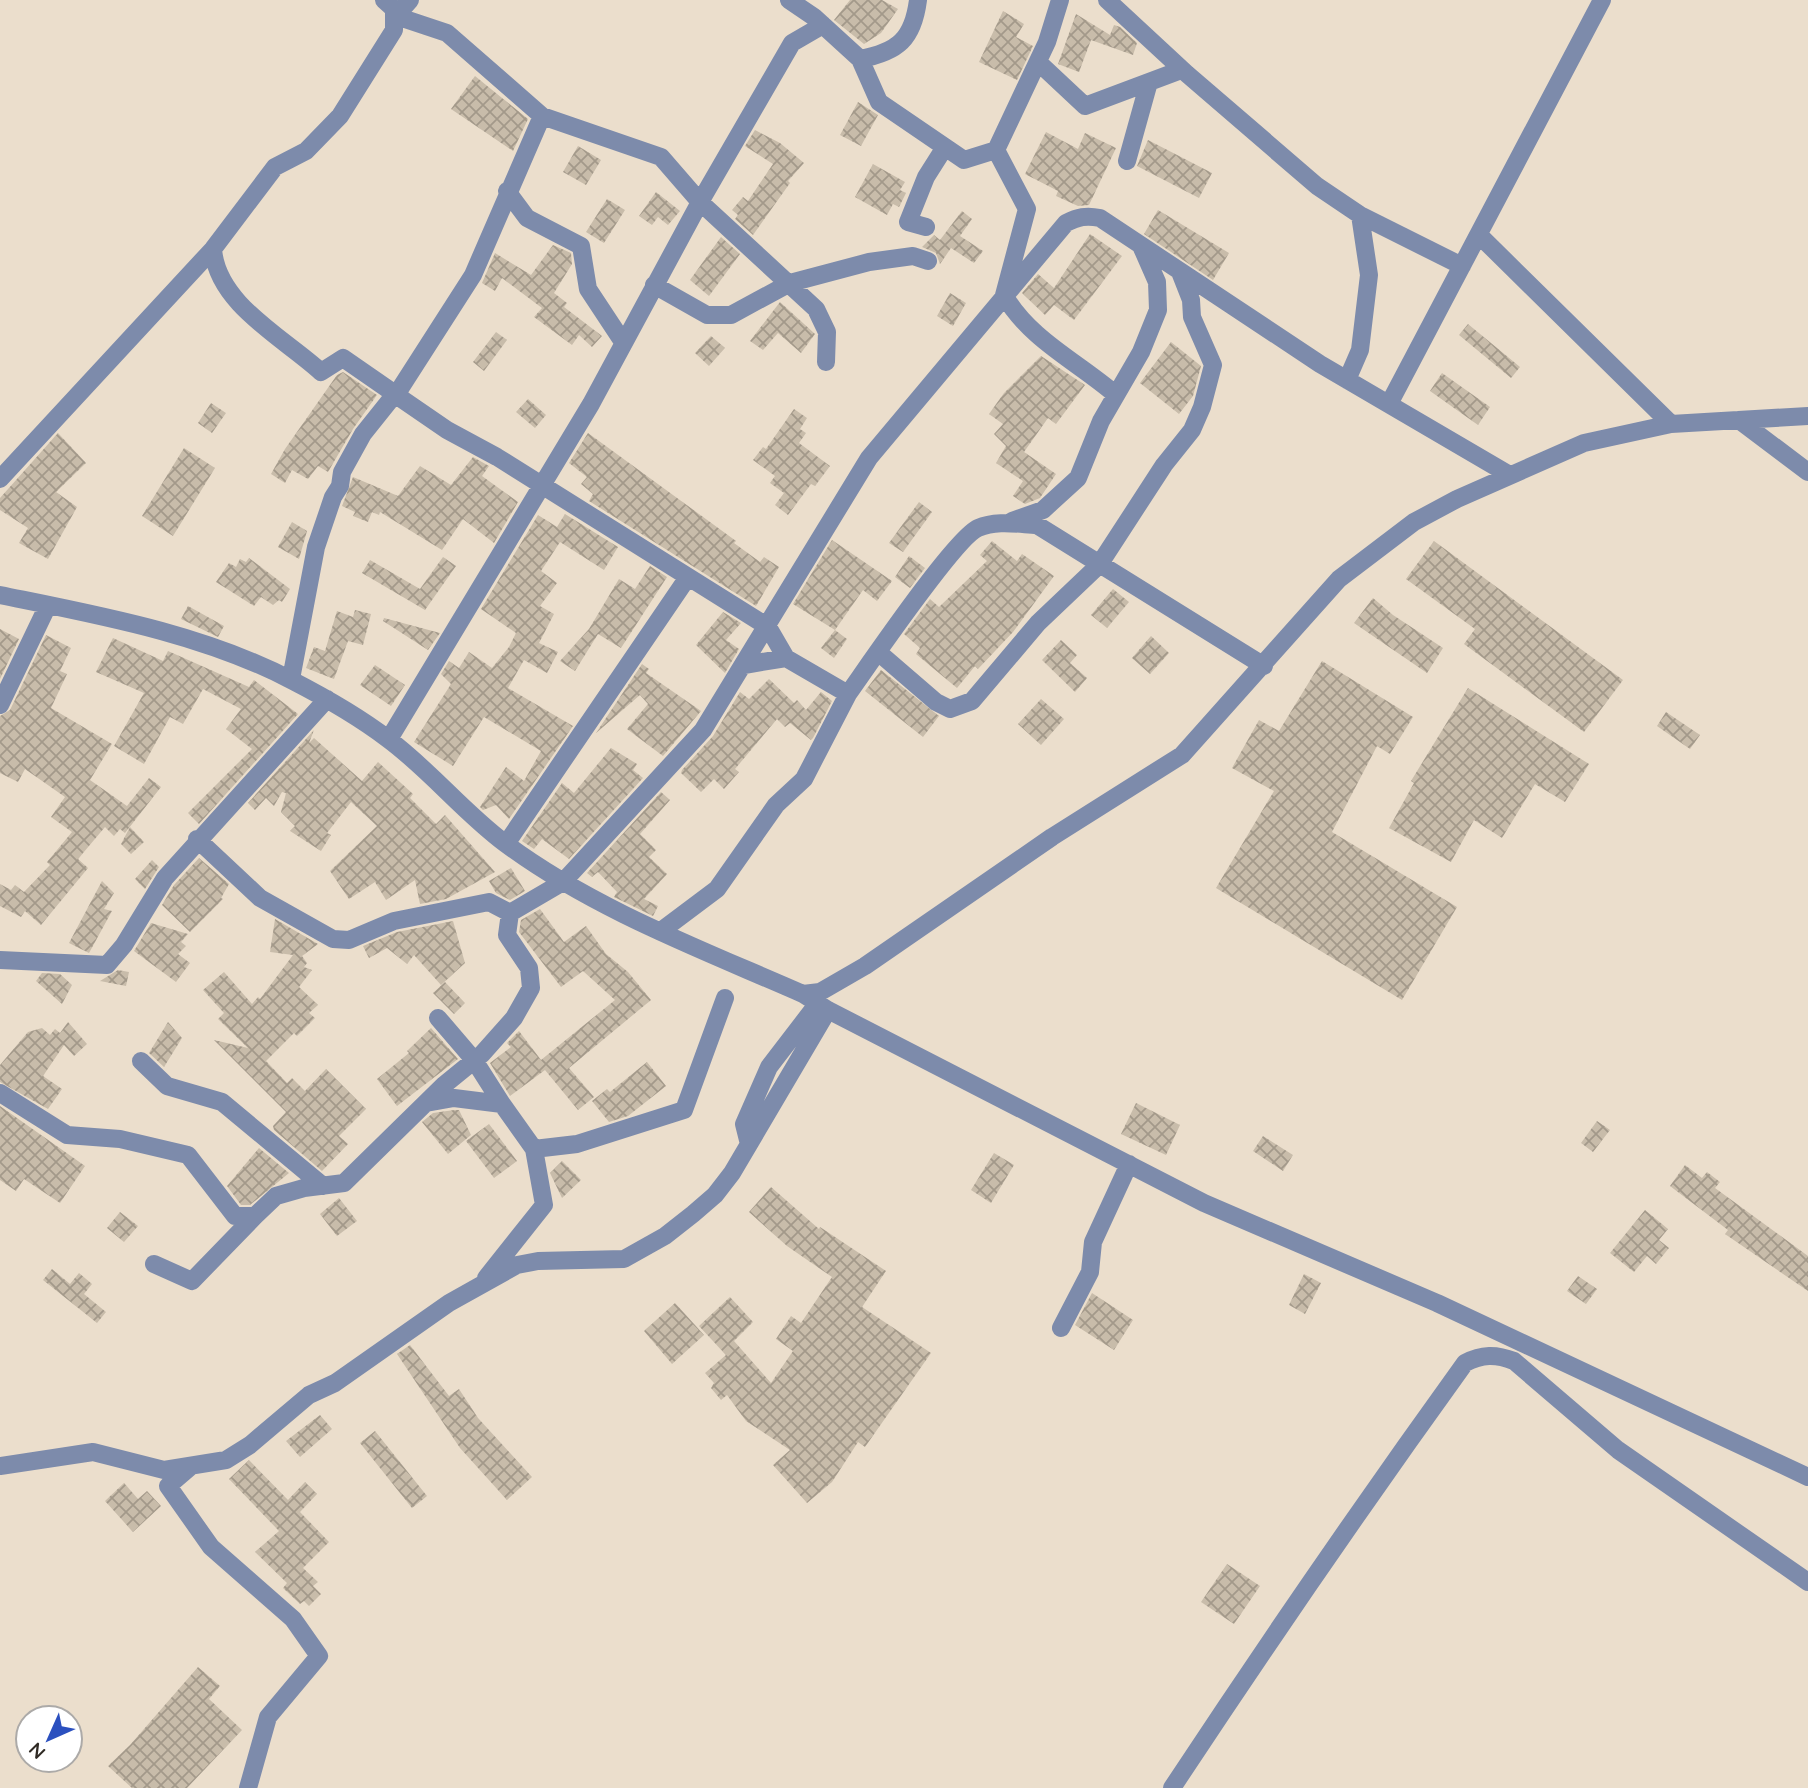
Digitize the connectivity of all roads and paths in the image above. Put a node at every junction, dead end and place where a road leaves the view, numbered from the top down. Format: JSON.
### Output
{"nodes":[{"id":1,"x":384,"y":0,"type":"edge"},
{"id":2,"x":410,"y":0,"type":"edge"},
{"id":3,"x":789,"y":0,"type":"edge"},
{"id":4,"x":918,"y":0,"type":"edge"},
{"id":5,"x":1060,"y":0,"type":"edge"},
{"id":6,"x":1107,"y":0,"type":"edge"},
{"id":7,"x":1602,"y":0,"type":"edge"},
{"id":8,"x":396,"y":16,"type":"junction"},
{"id":9,"x":823,"y":25,"type":"junction"},
{"id":10,"x":860,"y":58,"type":"junction"},
{"id":11,"x":1038,"y":62,"type":"junction"},
{"id":12,"x":1181,"y":69,"type":"junction"},
{"id":13,"x":1149,"y":82,"type":"junction"},
{"id":14,"x":542,"y":116,"type":"junction"},
{"id":15,"x":945,"y":147,"type":"junction"},
{"id":16,"x":996,"y":149,"type":"junction"},
{"id":17,"x":1127,"y":161,"type":"dead end"},
{"id":18,"x":507,"y":191,"type":"junction"},
{"id":19,"x":701,"y":202,"type":"junction"},
{"id":20,"x":1360,"y":215,"type":"junction"},
{"id":21,"x":926,"y":227,"type":"dead end"},
{"id":22,"x":1479,"y":234,"type":"junction"},
{"id":23,"x":1140,"y":245,"type":"junction"},
{"id":24,"x":213,"y":249,"type":"junction"},
{"id":25,"x":928,"y":261,"type":"dead end"},
{"id":26,"x":1462,"y":266,"type":"junction"},
{"id":27,"x":1180,"y":272,"type":"junction"},
{"id":28,"x":790,"y":283,"type":"junction"},
{"id":29,"x":654,"y":285,"type":"junction"},
{"id":30,"x":1004,"y":295,"type":"junction"},
{"id":31,"x":623,"y":342,"type":"junction"},
{"id":32,"x":826,"y":362,"type":"dead end"},
{"id":33,"x":1347,"y":380,"type":"junction"},
{"id":34,"x":1116,"y":395,"type":"junction"},
{"id":35,"x":1388,"y":404,"type":"junction"},
{"id":36,"x":1808,"y":416,"type":"edge"},
{"id":37,"x":1739,"y":420,"type":"junction"},
{"id":38,"x":1671,"y":424,"type":"junction"},
{"id":39,"x":1808,"y":472,"type":"edge"},
{"id":40,"x":1508,"y":474,"type":"junction"},
{"id":41,"x":0,"y":479,"type":"edge"},
{"id":42,"x":543,"y":486,"type":"junction"},
{"id":43,"x":1006,"y":523,"type":"junction"},
{"id":44,"x":1099,"y":565,"type":"junction"},
{"id":45,"x":688,"y":577,"type":"junction"},
{"id":46,"x":0,"y":595,"type":"edge"},
{"id":47,"x":48,"y":605,"type":"junction"},
{"id":48,"x":768,"y":627,"type":"junction"},
{"id":49,"x":878,"y":652,"type":"junction"},
{"id":50,"x":786,"y":658,"type":"junction"},
{"id":51,"x":744,"y":665,"type":"junction"},
{"id":52,"x":1264,"y":666,"type":"junction"},
{"id":53,"x":290,"y":679,"type":"junction"},
{"id":54,"x":848,"y":694,"type":"junction"},
{"id":55,"x":327,"y":699,"type":"junction"},
{"id":56,"x":0,"y":705,"type":"edge"},
{"id":57,"x":389,"y":739,"type":"junction"},
{"id":58,"x":197,"y":839,"type":"junction"},
{"id":59,"x":506,"y":844,"type":"junction"},
{"id":60,"x":562,"y":882,"type":"junction"},
{"id":61,"x":510,"y":914,"type":"junction"},
{"id":62,"x":661,"y":930,"type":"junction"},
{"id":63,"x":0,"y":960,"type":"edge"},
{"id":64,"x":725,"y":998,"type":"dead end"},
{"id":65,"x":817,"y":1002,"type":"junction"},
{"id":66,"x":438,"y":1018,"type":"dead end"},
{"id":67,"x":474,"y":1060,"type":"junction"},
{"id":68,"x":141,"y":1061,"type":"dead end"},
{"id":69,"x":0,"y":1093,"type":"edge"},
{"id":70,"x":426,"y":1103,"type":"junction"},
{"id":71,"x":502,"y":1104,"type":"junction"},
{"id":72,"x":534,"y":1149,"type":"junction"},
{"id":73,"x":1129,"y":1164,"type":"junction"},
{"id":74,"x":323,"y":1186,"type":"junction"},
{"id":75,"x":256,"y":1216,"type":"junction"},
{"id":76,"x":154,"y":1264,"type":"dead end"},
{"id":77,"x":479,"y":1286,"type":"junction"},
{"id":78,"x":1061,"y":1328,"type":"dead end"},
{"id":79,"x":0,"y":1466,"type":"edge"},
{"id":80,"x":189,"y":1468,"type":"junction"},
{"id":81,"x":1808,"y":1477,"type":"edge"},
{"id":82,"x":1808,"y":1582,"type":"edge"},
{"id":83,"x":248,"y":1788,"type":"edge"},
{"id":84,"x":1172,"y":1788,"type":"edge"}],
"edges":[{"from":1,"to":8,"type":"street"},
{"from":2,"to":8,"type":"street"},
{"from":3,"to":9,"type":"street"},
{"from":4,"to":10,"type":"street"},
{"from":5,"to":11,"type":"street"},
{"from":6,"to":12,"type":"street"},
{"from":7,"to":22,"type":"street"},
{"from":8,"to":14,"type":"street"},
{"from":8,"to":24,"type":"street"},
{"from":9,"to":10,"type":"street"},
{"from":9,"to":19,"type":"street"},
{"from":10,"to":15,"type":"street"},
{"from":11,"to":13,"type":"street"},
{"from":11,"to":16,"type":"street"},
{"from":12,"to":13,"type":"street"},
{"from":12,"to":20,"type":"street"},
{"from":13,"to":17,"type":"street"},
{"from":14,"to":18,"type":"street"},
{"from":14,"to":19,"type":"street"},
{"from":15,"to":16,"type":"street"},
{"from":15,"to":21,"type":"street"},
{"from":16,"to":30,"type":"street"},
{"from":18,"to":31,"type":"street"},
{"from":18,"to":42,"type":"street"},
{"from":19,"to":28,"type":"street"},
{"from":19,"to":29,"type":"street"},
{"from":20,"to":26,"type":"street"},
{"from":20,"to":33,"type":"street"},
{"from":22,"to":26,"type":"street"},
{"from":22,"to":38,"type":"street"},
{"from":23,"to":27,"type":"street"},
{"from":23,"to":30,"type":"street"},
{"from":23,"to":34,"type":"street"},
{"from":24,"to":41,"type":"street"},
{"from":24,"to":53,"type":"street"},
{"from":25,"to":28,"type":"street"},
{"from":26,"to":35,"type":"street"},
{"from":27,"to":33,"type":"street"},
{"from":27,"to":44,"type":"street"},
{"from":28,"to":29,"type":"street"},
{"from":28,"to":32,"type":"street"},
{"from":29,"to":31,"type":"street"},
{"from":30,"to":34,"type":"street"},
{"from":30,"to":48,"type":"street"},
{"from":31,"to":42,"type":"street"},
{"from":33,"to":35,"type":"street"},
{"from":34,"to":43,"type":"street"},
{"from":35,"to":40,"type":"street"},
{"from":36,"to":37,"type":"street"},
{"from":37,"to":38,"type":"street"},
{"from":37,"to":39,"type":"street"},
{"from":38,"to":40,"type":"street"},
{"from":40,"to":52,"type":"street"},
{"from":42,"to":45,"type":"street"},
{"from":42,"to":57,"type":"street"},
{"from":43,"to":44,"type":"street"},
{"from":43,"to":49,"type":"street"},
{"from":44,"to":49,"type":"street"},
{"from":44,"to":52,"type":"street"},
{"from":45,"to":48,"type":"street"},
{"from":45,"to":59,"type":"street"},
{"from":46,"to":47,"type":"street"},
{"from":47,"to":53,"type":"street"},
{"from":47,"to":56,"type":"street"},
{"from":48,"to":50,"type":"street"},
{"from":48,"to":51,"type":"street"},
{"from":49,"to":54,"type":"street"},
{"from":50,"to":51,"type":"street"},
{"from":50,"to":54,"type":"street"},
{"from":51,"to":60,"type":"street"},
{"from":52,"to":65,"type":"street"},
{"from":53,"to":55,"type":"street"},
{"from":54,"to":62,"type":"street"},
{"from":55,"to":57,"type":"street"},
{"from":55,"to":58,"type":"street"},
{"from":57,"to":59,"type":"street"},
{"from":58,"to":61,"type":"street"},
{"from":58,"to":63,"type":"street"},
{"from":59,"to":60,"type":"street"},
{"from":60,"to":61,"type":"street"},
{"from":60,"to":62,"type":"street"},
{"from":61,"to":67,"type":"street"},
{"from":62,"to":65,"type":"street"},
{"from":64,"to":72,"type":"street"},
{"from":65,"to":73,"type":"street"},
{"from":65,"to":77,"type":"street"},
{"from":66,"to":67,"type":"street"},
{"from":67,"to":70,"type":"street"},
{"from":67,"to":71,"type":"street"},
{"from":68,"to":74,"type":"street"},
{"from":69,"to":75,"type":"street"},
{"from":70,"to":71,"type":"street"},
{"from":70,"to":74,"type":"street"},
{"from":71,"to":72,"type":"street"},
{"from":72,"to":77,"type":"street"},
{"from":73,"to":78,"type":"street"},
{"from":73,"to":81,"type":"street"},
{"from":74,"to":75,"type":"street"},
{"from":75,"to":76,"type":"street"},
{"from":77,"to":80,"type":"street"},
{"from":79,"to":80,"type":"street"},
{"from":80,"to":83,"type":"street"},
{"from":82,"to":84,"type":"street"}]}
